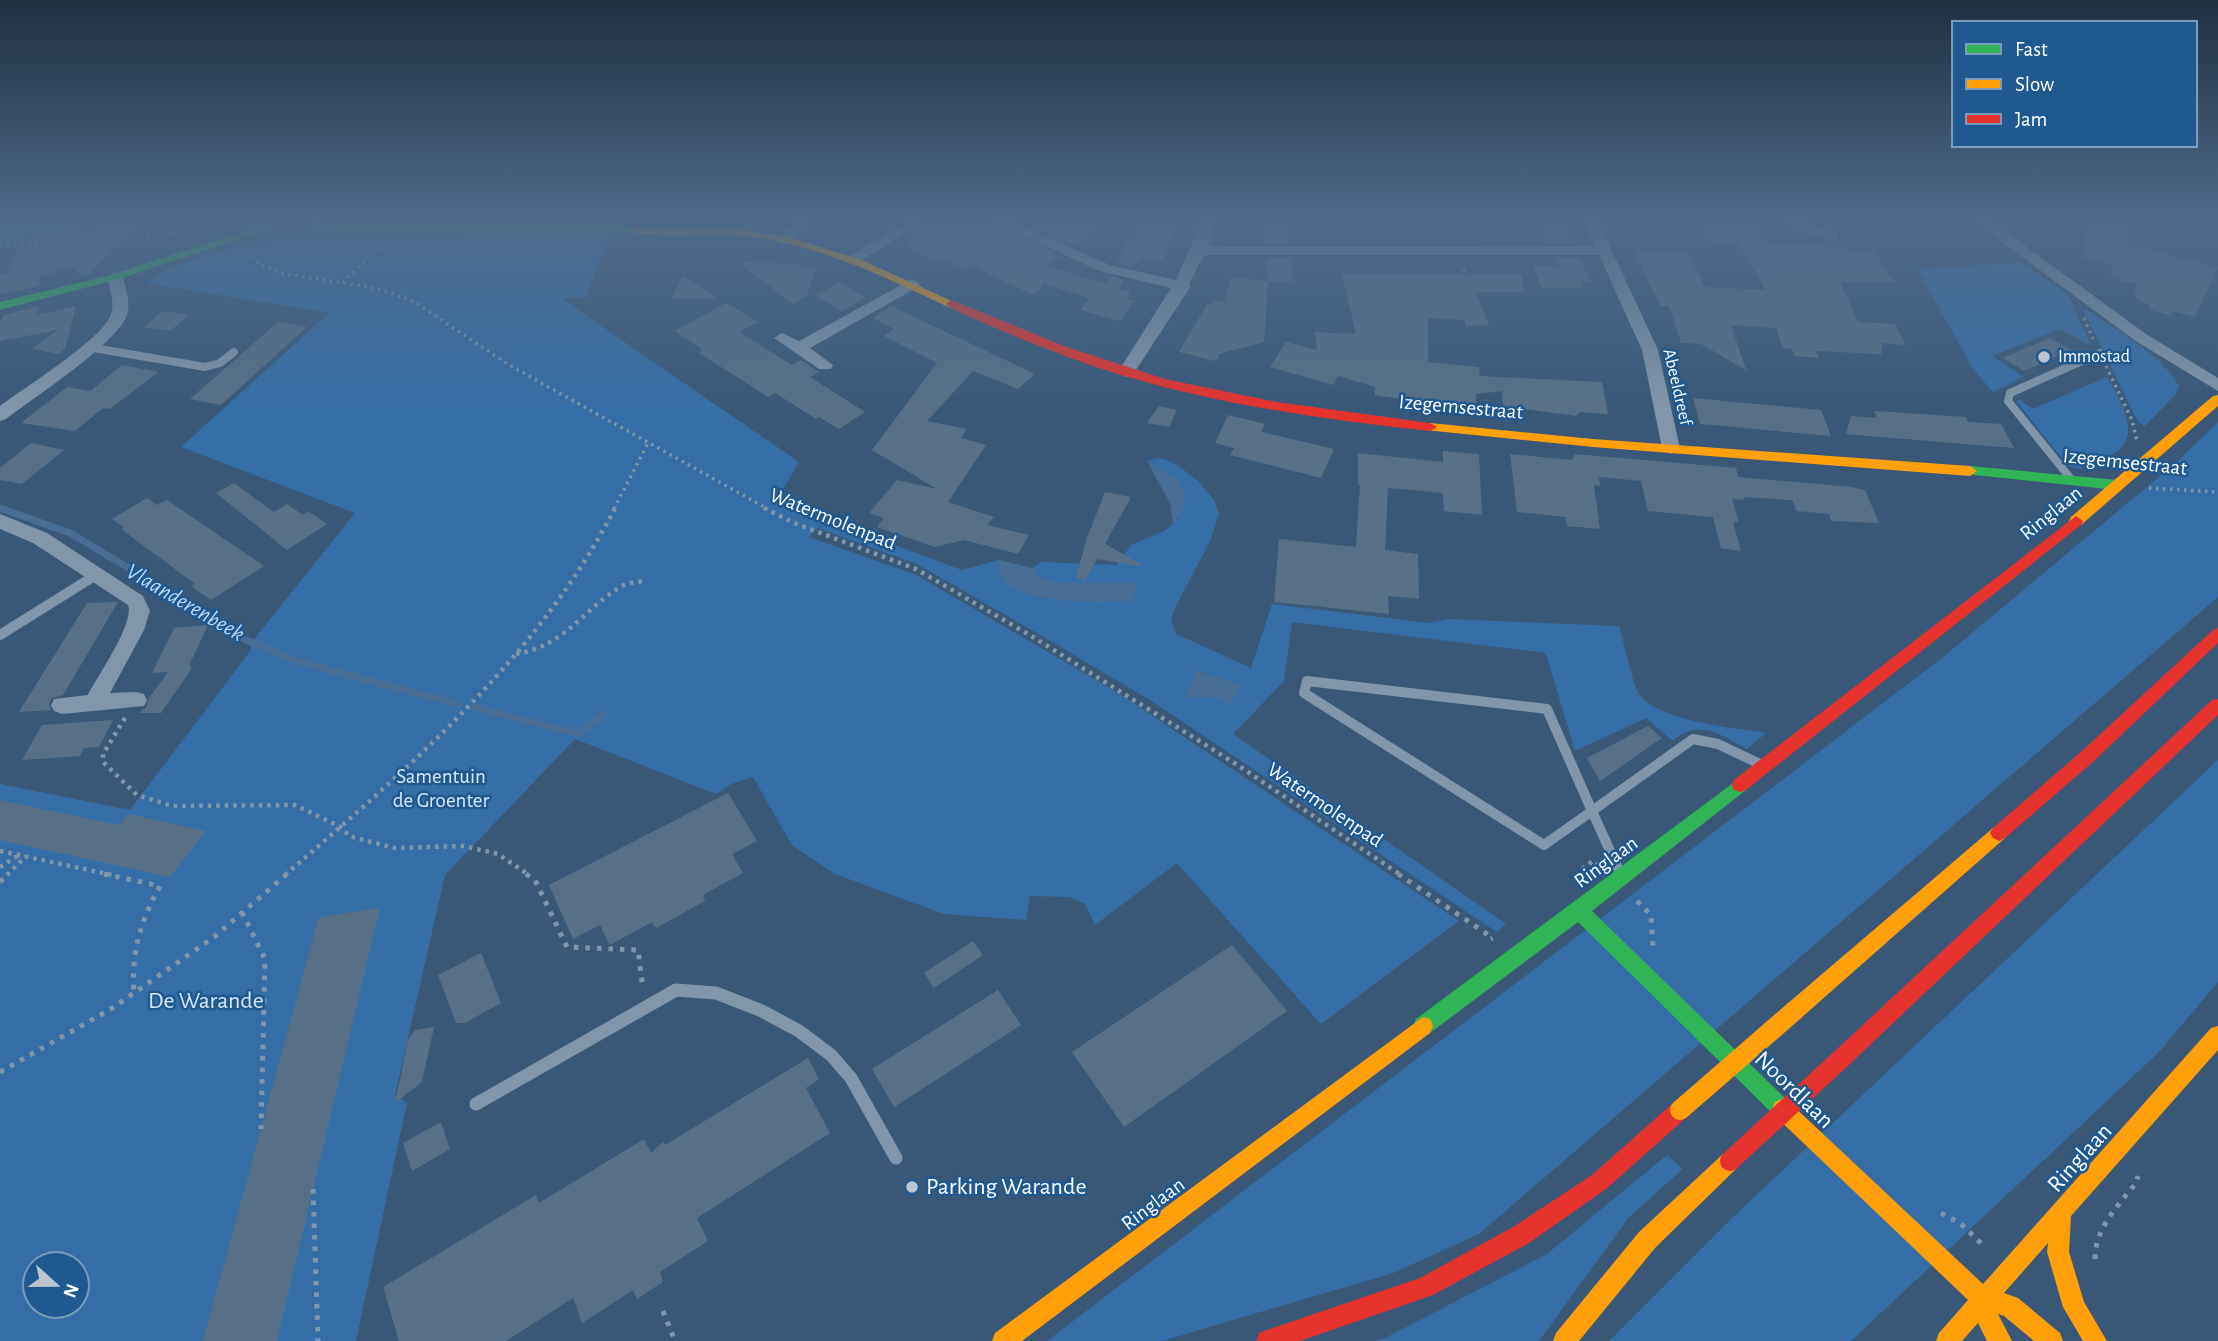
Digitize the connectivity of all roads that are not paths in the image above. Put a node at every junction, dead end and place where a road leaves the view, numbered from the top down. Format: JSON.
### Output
{"nodes":[{"id":1,"x":89,"y":284,"type":"edge"},
{"id":2,"x":117,"y":284,"type":"edge"},
{"id":3,"x":912,"y":284,"type":"joint"},
{"id":4,"x":1172,"y":284,"type":"edge"},
{"id":5,"x":1620,"y":284,"type":"edge"},
{"id":6,"x":2066,"y":284,"type":"edge"},
{"id":7,"x":1182,"y":286,"type":"joint"},
{"id":8,"x":0,"y":306,"type":"edge"},
{"id":9,"x":782,"y":338,"type":"dead end"},
{"id":10,"x":88,"y":347,"type":"junction"},
{"id":11,"x":799,"y":348,"type":"junction"},
{"id":12,"x":234,"y":352,"type":"dead end"},
{"id":13,"x":2100,"y":353,"type":"road end"},
{"id":14,"x":825,"y":365,"type":"dead end"},
{"id":15,"x":1126,"y":372,"type":"junction"},
{"id":16,"x":2218,"y":387,"type":"edge"},
{"id":17,"x":2218,"y":399,"type":"edge"},
{"id":18,"x":0,"y":415,"type":"edge"},
{"id":19,"x":1671,"y":448,"type":"junction"},
{"id":20,"x":2117,"y":485,"type":"junction"},
{"id":21,"x":2076,"y":497,"type":"junction"},
{"id":22,"x":0,"y":521,"type":"edge"},
{"id":23,"x":96,"y":575,"type":"junction"},
{"id":24,"x":2218,"y":634,"type":"edge"},
{"id":25,"x":0,"y":635,"type":"edge"},
{"id":26,"x":136,"y":700,"type":"road end"},
{"id":27,"x":94,"y":702,"type":"junction"},
{"id":28,"x":62,"y":705,"type":"dead end"},
{"id":29,"x":2218,"y":705,"type":"edge"},
{"id":30,"x":1764,"y":766,"type":"junction"},
{"id":31,"x":1591,"y":810,"type":"junction"},
{"id":32,"x":1622,"y":878,"type":"junction"},
{"id":33,"x":1577,"y":909,"type":"junction"},
{"id":34,"x":2218,"y":1035,"type":"edge"},
{"id":35,"x":476,"y":1104,"type":"dead end"},
{"id":36,"x":896,"y":1158,"type":"dead end"},
{"id":37,"x":2061,"y":1213,"type":"junction"},
{"id":38,"x":1983,"y":1299,"type":"junction"},
{"id":39,"x":1003,"y":1341,"type":"edge"},
{"id":40,"x":1266,"y":1341,"type":"edge"},
{"id":41,"x":1564,"y":1341,"type":"edge"},
{"id":42,"x":1947,"y":1341,"type":"edge"},
{"id":43,"x":2001,"y":1341,"type":"edge"},
{"id":44,"x":2052,"y":1341,"type":"edge"},
{"id":45,"x":2096,"y":1341,"type":"edge"}],
"edges":[{"from":1,"to":8,"type":"main road"},
{"from":2,"to":10,"type":"street"},
{"from":3,"to":11,"type":"street"},
{"from":3,"to":15,"type":"main road","name":"Izegemsestraat"},
{"from":4,"to":7,"type":"street"},
{"from":5,"to":19,"type":"street","name":"Abeeldreef"},
{"from":6,"to":16,"type":"street"},
{"from":7,"to":15,"type":"street"},
{"from":9,"to":11,"type":"street"},
{"from":10,"to":12,"type":"lane"},
{"from":10,"to":18,"type":"street"},
{"from":11,"to":14,"type":"street"},
{"from":13,"to":21,"type":"lane"},
{"from":15,"to":19,"type":"main road","name":"Izegemsestraat"},
{"from":17,"to":20,"type":"main road","name":"Ringlaan"},
{"from":19,"to":21,"type":"main road","name":"Izegemsestraat"},
{"from":20,"to":21,"type":"main road","name":"Ringlaan"},
{"from":20,"to":21,"type":"main road","name":"Izegemsestraat"},
{"from":21,"to":30,"type":"main road","name":"Ringlaan"},
{"from":22,"to":23,"type":"street"},
{"from":23,"to":25,"type":"lane"},
{"from":23,"to":27,"type":"street"},
{"from":24,"to":40,"type":"main road","bridge":true},
{"from":26,"to":27,"type":"street"},
{"from":27,"to":28,"type":"street"},
{"from":29,"to":41,"type":"main road","bridge":true},
{"from":30,"to":31,"type":"lane"},
{"from":30,"to":32,"type":"main road","name":"Ringlaan"},
{"from":31,"to":31,"type":"lane"},
{"from":31,"to":32,"type":"lane"},
{"from":32,"to":33,"type":"main road","name":"Ringlaan"},
{"from":33,"to":38,"type":"main road","name":"Noordlaan"},
{"from":33,"to":39,"type":"main road","name":"Ringlaan"},
{"from":34,"to":37,"type":"main road","name":"Ringlaan"},
{"from":35,"to":36,"type":"lane"},
{"from":37,"to":38,"type":"main road","name":"Ringlaan"},
{"from":37,"to":45,"type":"main road"},
{"from":38,"to":42,"type":"main road","name":"Ringlaan"},
{"from":38,"to":43,"type":"main road","name":"Noordlaan"},
{"from":38,"to":44,"type":"main road","name":"Noordlaan"}]}
